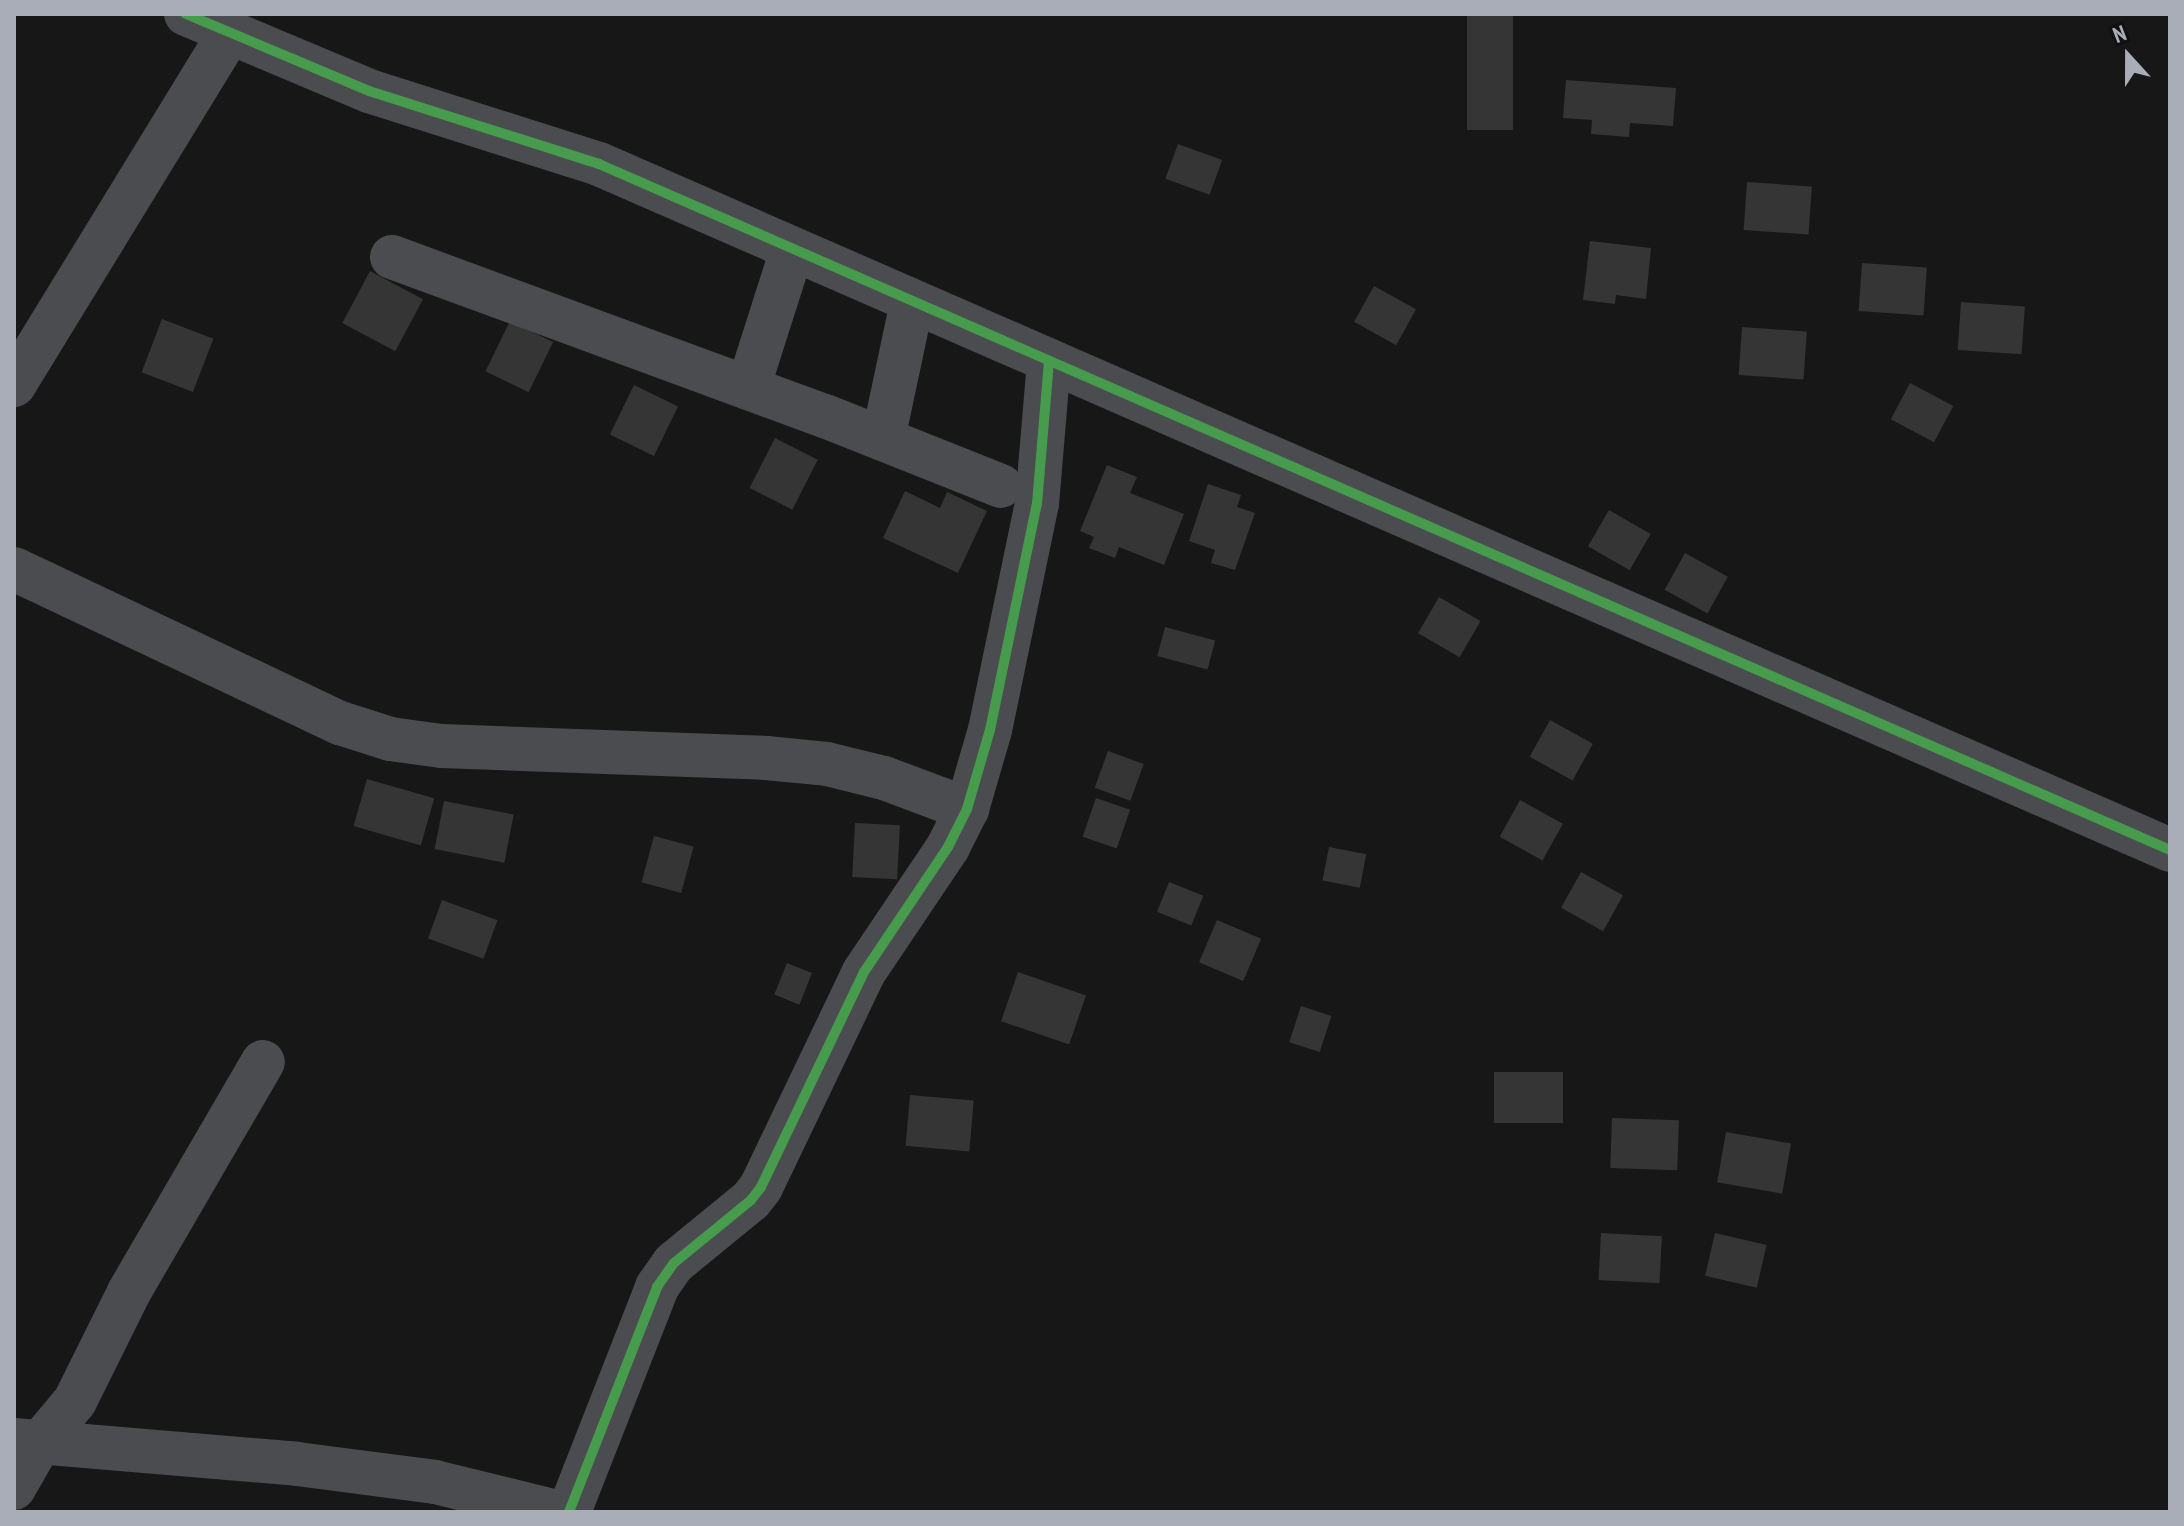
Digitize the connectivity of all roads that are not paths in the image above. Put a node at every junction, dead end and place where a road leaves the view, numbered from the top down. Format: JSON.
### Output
{"nodes":[{"id":1,"x":186,"y":14,"type":"edge"},
{"id":2,"x":230,"y":32,"type":"junction"},
{"id":3,"x":792,"y":250,"type":"junction"},
{"id":4,"x":392,"y":257,"type":"dead end"},
{"id":5,"x":912,"y":302,"type":"junction"},
{"id":6,"x":1049,"y":361,"type":"junction"},
{"id":7,"x":14,"y":385,"type":"edge"},
{"id":8,"x":748,"y":388,"type":"junction"},
{"id":9,"x":883,"y":439,"type":"junction"},
{"id":10,"x":1001,"y":486,"type":"dead end"},
{"id":11,"x":14,"y":569,"type":"edge"},
{"id":12,"x":967,"y":809,"type":"junction"},
{"id":13,"x":2170,"y":850,"type":"edge"},
{"id":14,"x":263,"y":1062,"type":"dead end"},
{"id":15,"x":26,"y":1442,"type":"edge"},
{"id":16,"x":14,"y":1488,"type":"edge"},
{"id":17,"x":557,"y":1512,"type":"edge"},
{"id":18,"x":569,"y":1512,"type":"edge"}],
"edges":[{"from":1,"to":2,"type":"street"},
{"from":2,"to":3,"type":"street"},
{"from":2,"to":7,"type":"street"},
{"from":3,"to":5,"type":"street"},
{"from":3,"to":8,"type":"street"},
{"from":4,"to":8,"type":"street"},
{"from":5,"to":6,"type":"street"},
{"from":5,"to":9,"type":"street"},
{"from":6,"to":12,"type":"street"},
{"from":6,"to":13,"type":"street"},
{"from":8,"to":9,"type":"street"},
{"from":9,"to":10,"type":"street"},
{"from":11,"to":12,"type":"street"},
{"from":12,"to":18,"type":"street"},
{"from":14,"to":15,"type":"street"},
{"from":15,"to":16,"type":"street"},
{"from":15,"to":17,"type":"street"}]}
